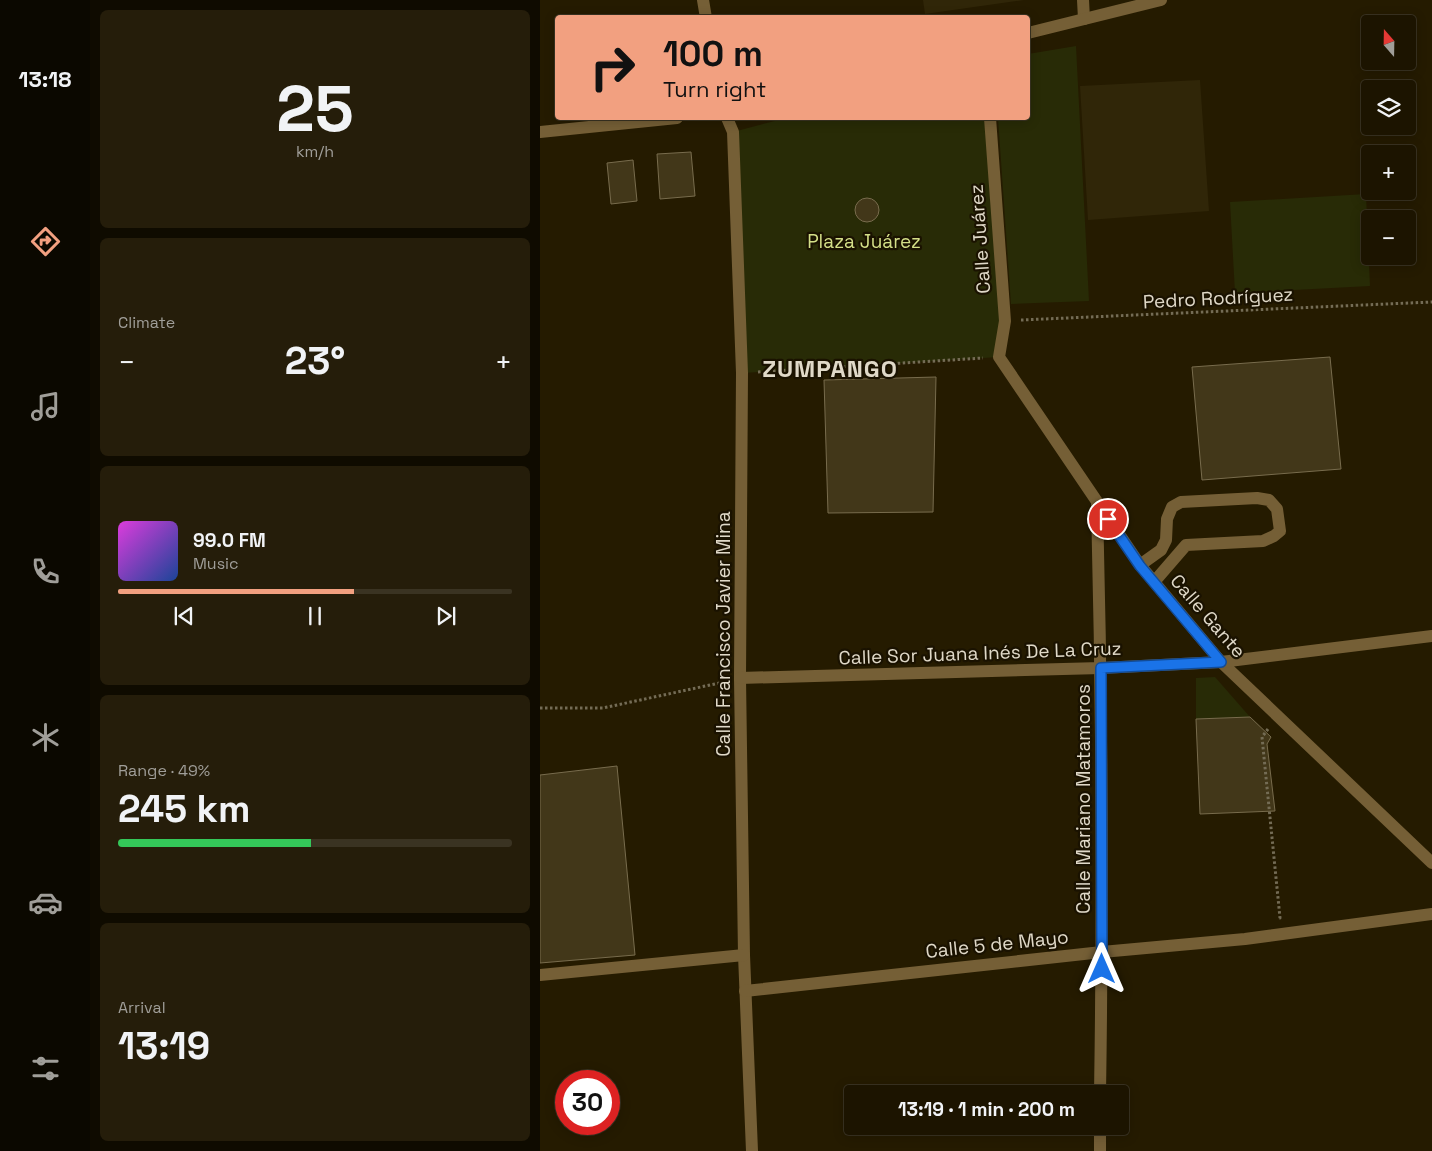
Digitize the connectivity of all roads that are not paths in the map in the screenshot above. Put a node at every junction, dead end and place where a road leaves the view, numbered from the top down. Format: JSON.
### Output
{"nodes":[{"id":1,"x":703,"y":0,"type":"edge"},
{"id":2,"x":1083,"y":0,"type":"edge"},
{"id":3,"x":1161,"y":0,"type":"edge"},
{"id":4,"x":706,"y":15,"type":"edge"},
{"id":5,"x":1084,"y":19,"type":"junction"},
{"id":6,"x":1030,"y":32,"type":"edge"},
{"id":7,"x":657,"y":120,"type":"edge"},
{"id":8,"x":728,"y":120,"type":"edge"},
{"id":9,"x":990,"y":120,"type":"edge"},
{"id":10,"x":540,"y":132,"type":"edge"},
{"id":11,"x":999,"y":357,"type":"joint"},
{"id":12,"x":1097,"y":503,"type":"junction"},
{"id":13,"x":1140,"y":566,"type":"junction"},
{"id":14,"x":1154,"y":582,"type":"junction"},
{"id":15,"x":1432,"y":636,"type":"edge"},
{"id":16,"x":1221,"y":662,"type":"junction"},
{"id":17,"x":1101,"y":668,"type":"junction"},
{"id":18,"x":740,"y":678,"type":"junction"},
{"id":19,"x":1432,"y":862,"type":"edge"},
{"id":20,"x":1432,"y":914,"type":"edge"},
{"id":21,"x":1102,"y":952,"type":"junction"},
{"id":22,"x":744,"y":955,"type":"junction"},
{"id":23,"x":540,"y":975,"type":"edge"},
{"id":24,"x":745,"y":991,"type":"junction"},
{"id":25,"x":1100,"y":1085,"type":"edge"},
{"id":26,"x":1100,"y":1135,"type":"edge"},
{"id":27,"x":752,"y":1151,"type":"edge"},
{"id":28,"x":1100,"y":1151,"type":"edge"}],
"edges":[{"from":1,"to":4,"type":"street"},
{"from":2,"to":5,"type":"street"},
{"from":3,"to":5,"type":"street"},
{"from":5,"to":6,"type":"street"},
{"from":7,"to":10,"type":"street"},
{"from":8,"to":18,"type":"street","name":"Calle Francisco Javier Mina"},
{"from":9,"to":11,"type":"street","name":"Calle Juárez"},
{"from":11,"to":12,"type":"street","name":"Calle Gante"},
{"from":12,"to":13,"type":"street","name":"Calle Gante"},
{"from":12,"to":17,"type":"street","name":"Calle Mariano Matamoros"},
{"from":13,"to":14,"type":"street","name":"Calle Gante"},
{"from":13,"to":14,"type":"street"},
{"from":14,"to":16,"type":"street","name":"Calle Gante"},
{"from":15,"to":16,"type":"street","name":"Calle Sor Juana Inés De La Cruz"},
{"from":16,"to":17,"type":"street","name":"Calle Sor Juana Inés De La Cruz"},
{"from":16,"to":19,"type":"street","name":"Calle Gante"},
{"from":17,"to":18,"type":"street","name":"Calle Sor Juana Inés De La Cruz"},
{"from":17,"to":21,"type":"street","name":"Calle Mariano Matamoros"},
{"from":18,"to":22,"type":"street","name":"Calle Francisco Javier Mina"},
{"from":20,"to":21,"type":"street","name":"Calle 5 de Mayo"},
{"from":21,"to":24,"type":"street","name":"Calle 5 de Mayo"},
{"from":21,"to":25,"type":"street","name":"Calle Mariano Matamoros"},
{"from":22,"to":23,"type":"street"},
{"from":22,"to":24,"type":"street","name":"Calle Francisco Javier Mina"},
{"from":24,"to":27,"type":"street","name":"Calle Francisco Javier Mina"},
{"from":26,"to":28,"type":"street"}]}
